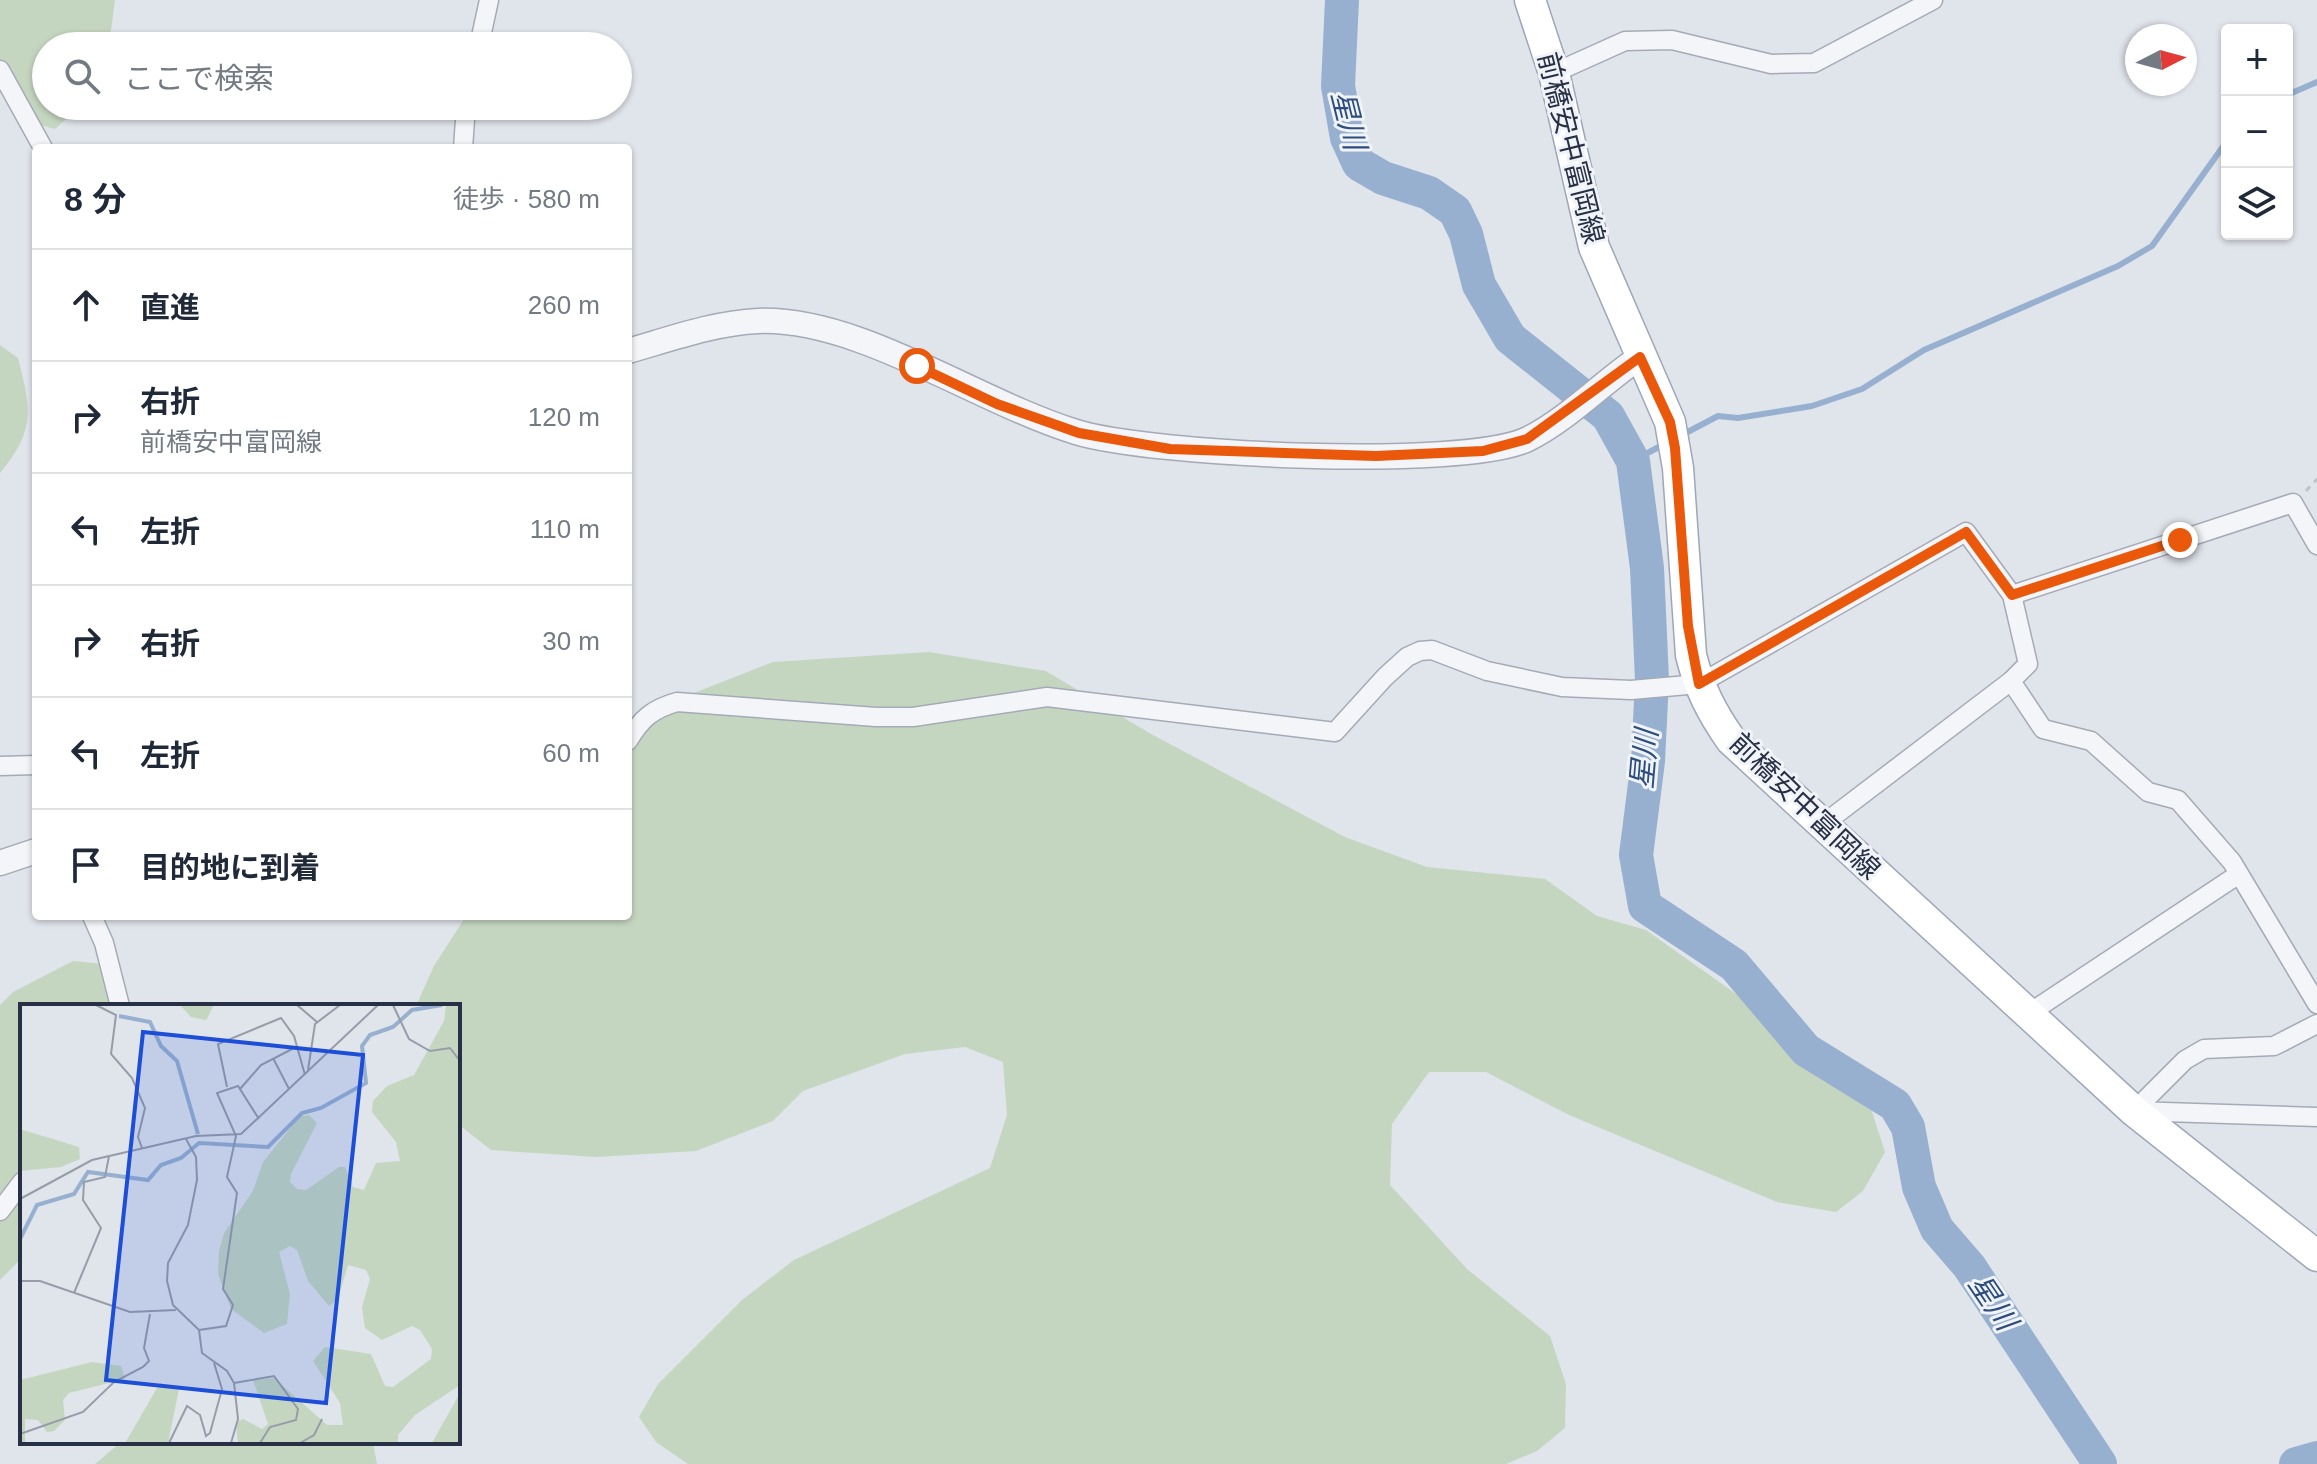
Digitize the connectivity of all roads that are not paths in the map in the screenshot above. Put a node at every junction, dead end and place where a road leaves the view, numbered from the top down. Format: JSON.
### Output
{"nodes":[{"id":1,"x":489,"y":0,"type":"edge"},
{"id":2,"x":1530,"y":0,"type":"edge"},
{"id":3,"x":1933,"y":0,"type":"edge"},
{"id":4,"x":482,"y":32,"type":"edge"},
{"id":5,"x":0,"y":70,"type":"edge"},
{"id":6,"x":1554,"y":73,"type":"junction"},
{"id":7,"x":465,"y":120,"type":"edge"},
{"id":8,"x":41,"y":144,"type":"edge"},
{"id":9,"x":463,"y":144,"type":"edge"},
{"id":10,"x":632,"y":350,"type":"edge"},
{"id":11,"x":1640,"y":357,"type":"junction"},
{"id":12,"x":2317,"y":545,"type":"edge"},
{"id":13,"x":2012,"y":595,"type":"junction"},
{"id":14,"x":2011,"y":681,"type":"junction"},
{"id":15,"x":1699,"y":684,"type":"junction"},
{"id":16,"x":632,"y":734,"type":"edge"},
{"id":17,"x":32,"y":765,"type":"edge"},
{"id":18,"x":0,"y":766,"type":"edge"},
{"id":19,"x":1822,"y":825,"type":"junction"},
{"id":20,"x":32,"y":852,"type":"edge"},
{"id":21,"x":0,"y":863,"type":"edge"},
{"id":22,"x":2239,"y":874,"type":"junction"},
{"id":23,"x":94,"y":920,"type":"edge"},
{"id":24,"x":119,"y":1004,"type":"edge"},
{"id":25,"x":2317,"y":1004,"type":"edge"},
{"id":26,"x":2028,"y":1014,"type":"junction"},
{"id":27,"x":2317,"y":1024,"type":"edge"},
{"id":28,"x":2134,"y":1111,"type":"junction"},
{"id":29,"x":2317,"y":1117,"type":"edge"},
{"id":30,"x":20,"y":1185,"type":"edge"},
{"id":31,"x":0,"y":1211,"type":"edge"},
{"id":32,"x":2317,"y":1256,"type":"edge"}],
"edges":[{"from":1,"to":4,"type":"street"},
{"from":2,"to":6,"type":"main road","name":"前橋安中富岡線"},
{"from":3,"to":6,"type":"street"},
{"from":5,"to":8,"type":"street"},
{"from":6,"to":11,"type":"main road","name":"前橋安中富岡線"},
{"from":7,"to":9,"type":"street"},
{"from":10,"to":11,"type":"street"},
{"from":11,"to":15,"type":"main road","name":"前橋安中富岡線"},
{"from":12,"to":13,"type":"street"},
{"from":13,"to":14,"type":"street"},
{"from":13,"to":15,"type":"street"},
{"from":14,"to":19,"type":"street"},
{"from":14,"to":22,"type":"street"},
{"from":15,"to":16,"type":"street"},
{"from":15,"to":19,"type":"main road","name":"前橋安中富岡線"},
{"from":17,"to":18,"type":"street"},
{"from":19,"to":26,"type":"main road","name":"前橋安中富岡線"},
{"from":20,"to":21,"type":"street"},
{"from":22,"to":25,"type":"street"},
{"from":22,"to":26,"type":"street"},
{"from":23,"to":24,"type":"street"},
{"from":26,"to":28,"type":"main road","name":"前橋安中富岡線"},
{"from":27,"to":28,"type":"street"},
{"from":28,"to":29,"type":"street"},
{"from":28,"to":32,"type":"main road","name":"前橋安中富岡線"},
{"from":30,"to":31,"type":"street"}]}
